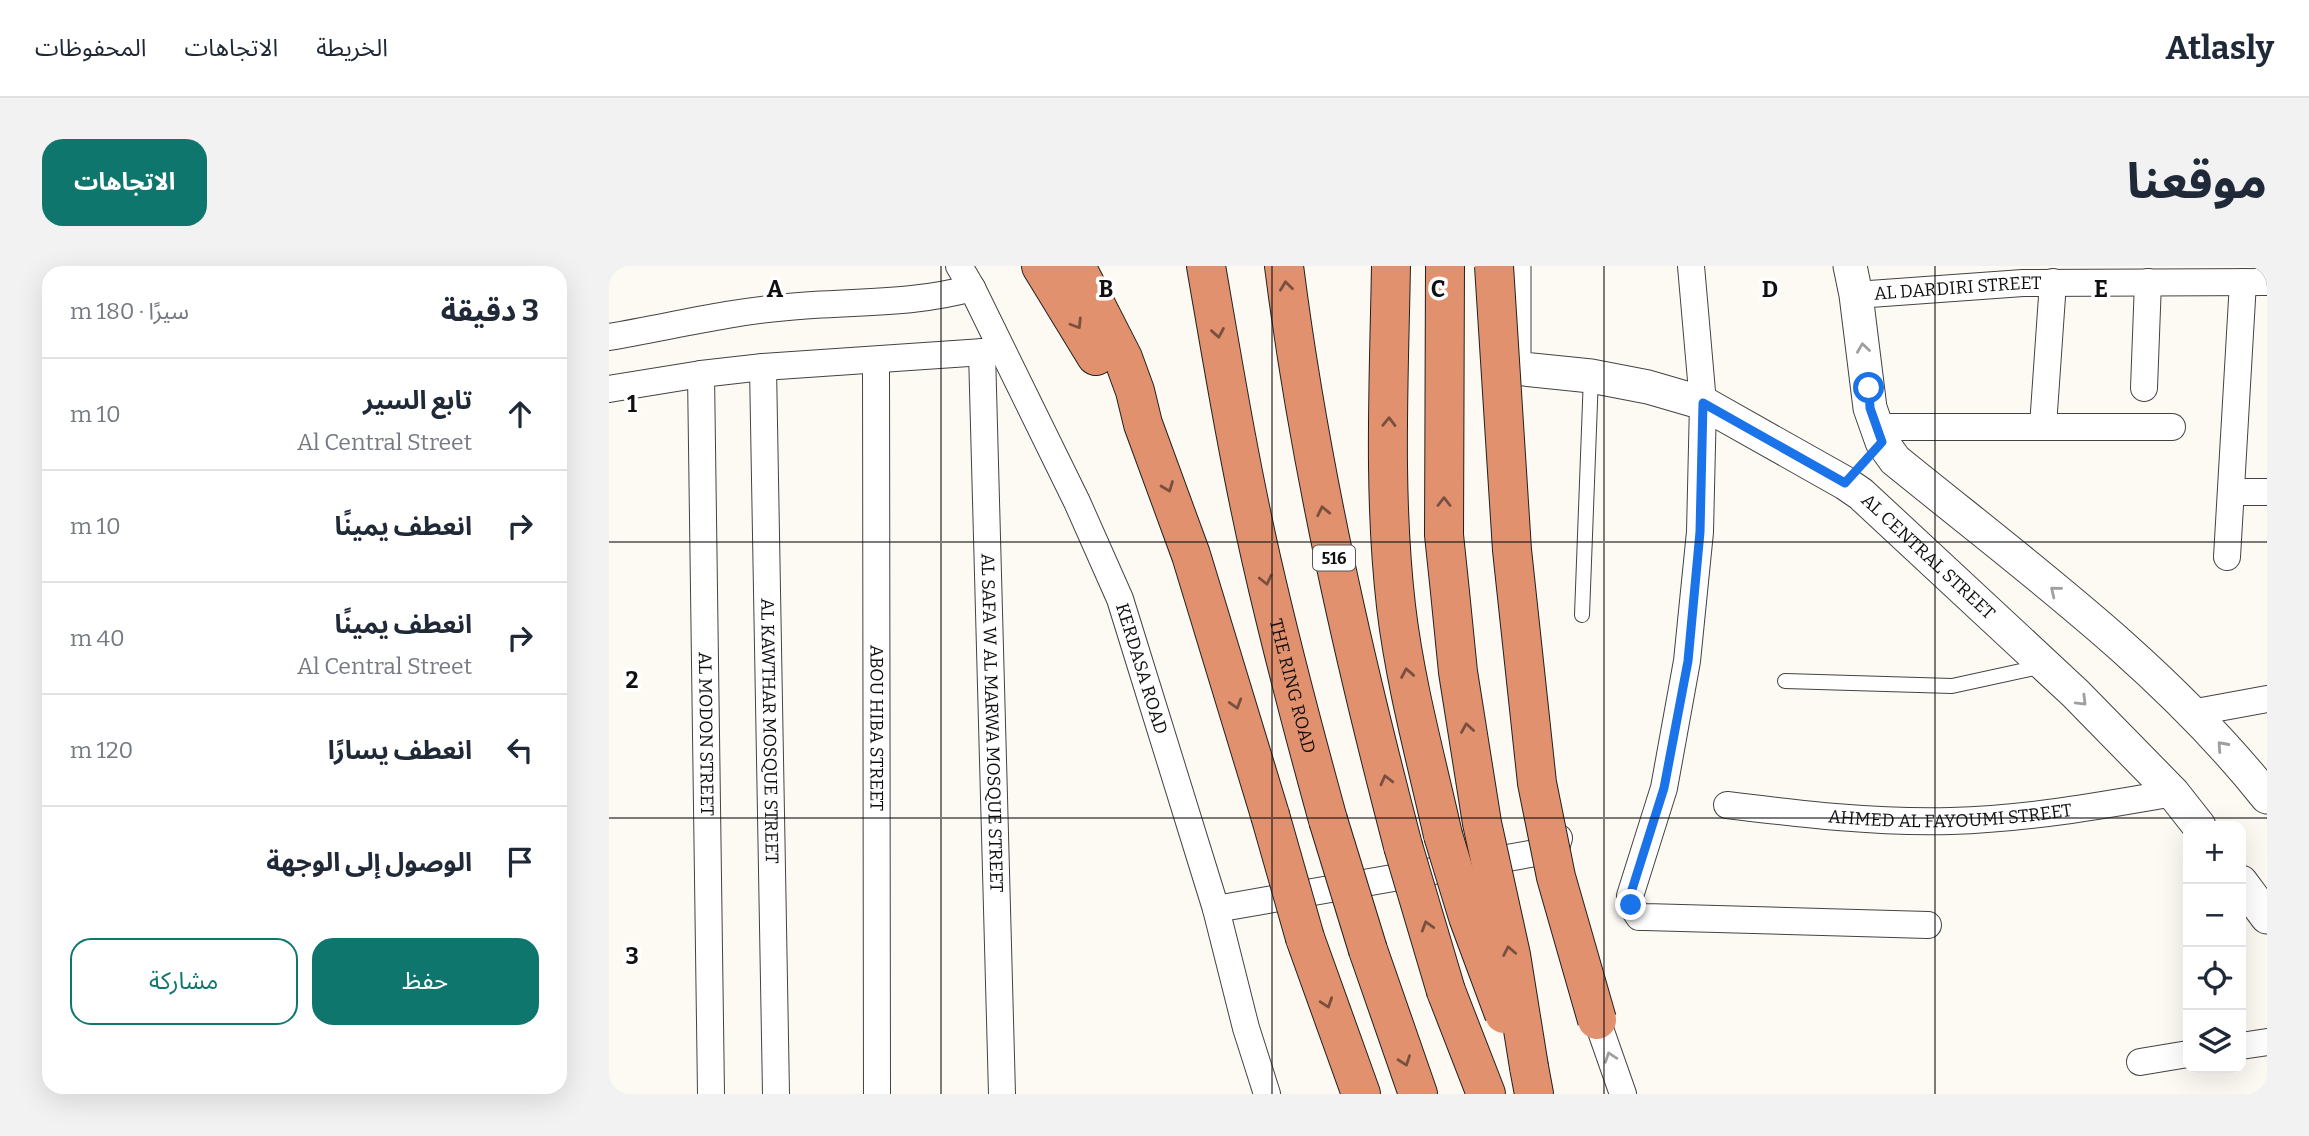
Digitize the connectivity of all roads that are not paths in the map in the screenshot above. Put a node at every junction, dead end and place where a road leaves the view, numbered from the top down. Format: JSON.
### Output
{"nodes":[{"id":1,"x":1041,"y":266,"type":"edge"},
{"id":2,"x":1076,"y":266,"type":"edge"},
{"id":3,"x":1206,"y":266,"type":"edge"},
{"id":4,"x":1284,"y":266,"type":"edge"},
{"id":5,"x":1391,"y":266,"type":"edge"},
{"id":6,"x":1445,"y":266,"type":"edge"},
{"id":7,"x":1494,"y":266,"type":"edge"},
{"id":8,"x":1514,"y":266,"type":"edge"},
{"id":9,"x":1691,"y":266,"type":"edge"},
{"id":10,"x":2087,"y":274,"type":"edge"},
{"id":11,"x":2195,"y":274,"type":"edge"},
{"id":12,"x":2022,"y":275,"type":"edge"},
{"id":13,"x":966,"y":277,"type":"edge"},
{"id":14,"x":1853,"y":280,"type":"edge"},
{"id":15,"x":2053,"y":282,"type":"junction"},
{"id":16,"x":2148,"y":282,"type":"junction"},
{"id":17,"x":2255,"y":282,"type":"edge"},
{"id":18,"x":609,"y":337,"type":"edge"},
{"id":19,"x":993,"y":351,"type":"junction"},
{"id":20,"x":876,"y":360,"type":"junction"},
{"id":21,"x":763,"y":368,"type":"junction"},
{"id":22,"x":1514,"y":368,"type":"junction"},
{"id":23,"x":701,"y":374,"type":"junction"},
{"id":24,"x":1591,"y":376,"type":"junction"},
{"id":25,"x":2144,"y":388,"type":"dead end"},
{"id":26,"x":609,"y":389,"type":"edge"},
{"id":27,"x":1703,"y":403,"type":"junction"},
{"id":28,"x":1143,"y":424,"type":"junction"},
{"id":29,"x":2043,"y":426,"type":"junction"},
{"id":30,"x":2172,"y":427,"type":"dead end"},
{"id":31,"x":1878,"y":435,"type":"junction"},
{"id":32,"x":1845,"y":483,"type":"junction"},
{"id":33,"x":2231,"y":492,"type":"junction"},
{"id":34,"x":2267,"y":492,"type":"edge"},
{"id":35,"x":2227,"y":557,"type":"dead end"},
{"id":36,"x":1582,"y":615,"type":"dead end"},
{"id":37,"x":2046,"y":666,"type":"junction"},
{"id":38,"x":1785,"y":681,"type":"dead end"},
{"id":39,"x":2267,"y":699,"type":"edge"},
{"id":40,"x":2191,"y":713,"type":"junction"},
{"id":41,"x":2264,"y":789,"type":"edge"},
{"id":42,"x":2173,"y":793,"type":"junction"},
{"id":43,"x":1727,"y":804,"type":"dead end"},
{"id":44,"x":2195,"y":821,"type":"edge"},
{"id":45,"x":2242,"y":884,"type":"edge"},
{"id":46,"x":1216,"y":909,"type":"junction"},
{"id":47,"x":2267,"y":917,"type":"edge"},
{"id":48,"x":1928,"y":925,"type":"dead end"},
{"id":49,"x":1597,"y":1020,"type":"joint"},
{"id":50,"x":2267,"y":1042,"type":"edge"},
{"id":51,"x":2246,"y":1045,"type":"edge"},
{"id":52,"x":2183,"y":1055,"type":"edge"},
{"id":53,"x":2140,"y":1062,"type":"dead end"},
{"id":54,"x":1532,"y":1080,"type":"edge"},
{"id":55,"x":711,"y":1094,"type":"edge"},
{"id":56,"x":776,"y":1094,"type":"edge"},
{"id":57,"x":877,"y":1094,"type":"edge"},
{"id":58,"x":1002,"y":1094,"type":"edge"},
{"id":59,"x":1267,"y":1094,"type":"edge"},
{"id":60,"x":1361,"y":1094,"type":"edge"},
{"id":61,"x":1417,"y":1094,"type":"edge"},
{"id":62,"x":1486,"y":1094,"type":"edge"},
{"id":63,"x":1623,"y":1094,"type":"edge"}],
"edges":[{"from":1,"to":28,"type":"highway","one_way":true},
{"from":2,"to":28,"type":"highway"},
{"from":3,"to":61,"type":"highway","name":"THE RING ROAD","one_way":true,"bridge":true},
{"from":62,"to":4,"type":"highway","number":"516","one_way":true,"bridge":true},
{"from":54,"to":5,"type":"highway","one_way":true,"bridge":true},
{"from":54,"to":6,"type":"highway","one_way":true,"bridge":true},
{"from":7,"to":49,"type":"highway","bridge":true},
{"from":8,"to":22,"type":"street"},
{"from":9,"to":27,"type":"street"},
{"from":10,"to":15,"type":"street","name":"AL DARDIRI STREET"},
{"from":10,"to":16,"type":"street","name":"AL DARDIRI STREET"},
{"from":11,"to":16,"type":"street","name":"AL DARDIRI STREET"},
{"from":11,"to":17,"type":"street","name":"AL DARDIRI STREET"},
{"from":12,"to":14,"type":"street","name":"AL DARDIRI STREET"},
{"from":12,"to":15,"type":"street","name":"AL DARDIRI STREET"},
{"from":13,"to":18,"type":"street"},
{"from":13,"to":19,"type":"street","name":"KERDASA ROAD"},
{"from":31,"to":14,"type":"street","one_way":true},
{"from":15,"to":29,"type":"street"},
{"from":16,"to":25,"type":"street"},
{"from":17,"to":33,"type":"street"},
{"from":19,"to":20,"type":"street"},
{"from":19,"to":46,"type":"street","name":"KERDASA ROAD"},
{"from":19,"to":58,"type":"street","name":"AL SAFA W AL MARWA MOSQUE STREET"},
{"from":20,"to":21,"type":"street"},
{"from":20,"to":57,"type":"street","name":"ABOU HIBA STREET"},
{"from":21,"to":23,"type":"street"},
{"from":21,"to":56,"type":"street","name":"AL KAWTHAR MOSQUE STREET"},
{"from":22,"to":24,"type":"street","name":"AL CENTRAL STREET"},
{"from":22,"to":46,"type":"street"},
{"from":23,"to":26,"type":"street"},
{"from":23,"to":55,"type":"street","name":"AL MODON STREET"},
{"from":24,"to":27,"type":"street","name":"AL CENTRAL STREET"},
{"from":24,"to":36,"type":"lane"},
{"from":27,"to":32,"type":"street","name":"AL CENTRAL STREET"},
{"from":27,"to":48,"type":"street"},
{"from":28,"to":60,"type":"highway","one_way":true,"bridge":true},
{"from":29,"to":30,"type":"street"},
{"from":29,"to":31,"type":"street"},
{"from":31,"to":32,"type":"street"},
{"from":40,"to":31,"type":"street","one_way":true},
{"from":32,"to":37,"type":"street","name":"AL CENTRAL STREET"},
{"from":33,"to":34,"type":"street"},
{"from":33,"to":35,"type":"street"},
{"from":37,"to":38,"type":"lane"},
{"from":37,"to":42,"type":"street","name":"AL CENTRAL STREET","one_way":true},
{"from":39,"to":40,"type":"street"},
{"from":41,"to":40,"type":"street","one_way":true},
{"from":42,"to":43,"type":"street","name":"AHMED AL FAYOUMI STREET"},
{"from":42,"to":44,"type":"street","name":"AL CENTRAL STREET"},
{"from":45,"to":47,"type":"street"},
{"from":46,"to":59,"type":"street","name":"KERDASA ROAD"},
{"from":63,"to":49,"type":"street","one_way":true},
{"from":50,"to":51,"type":"street"},
{"from":52,"to":53,"type":"street"}]}
